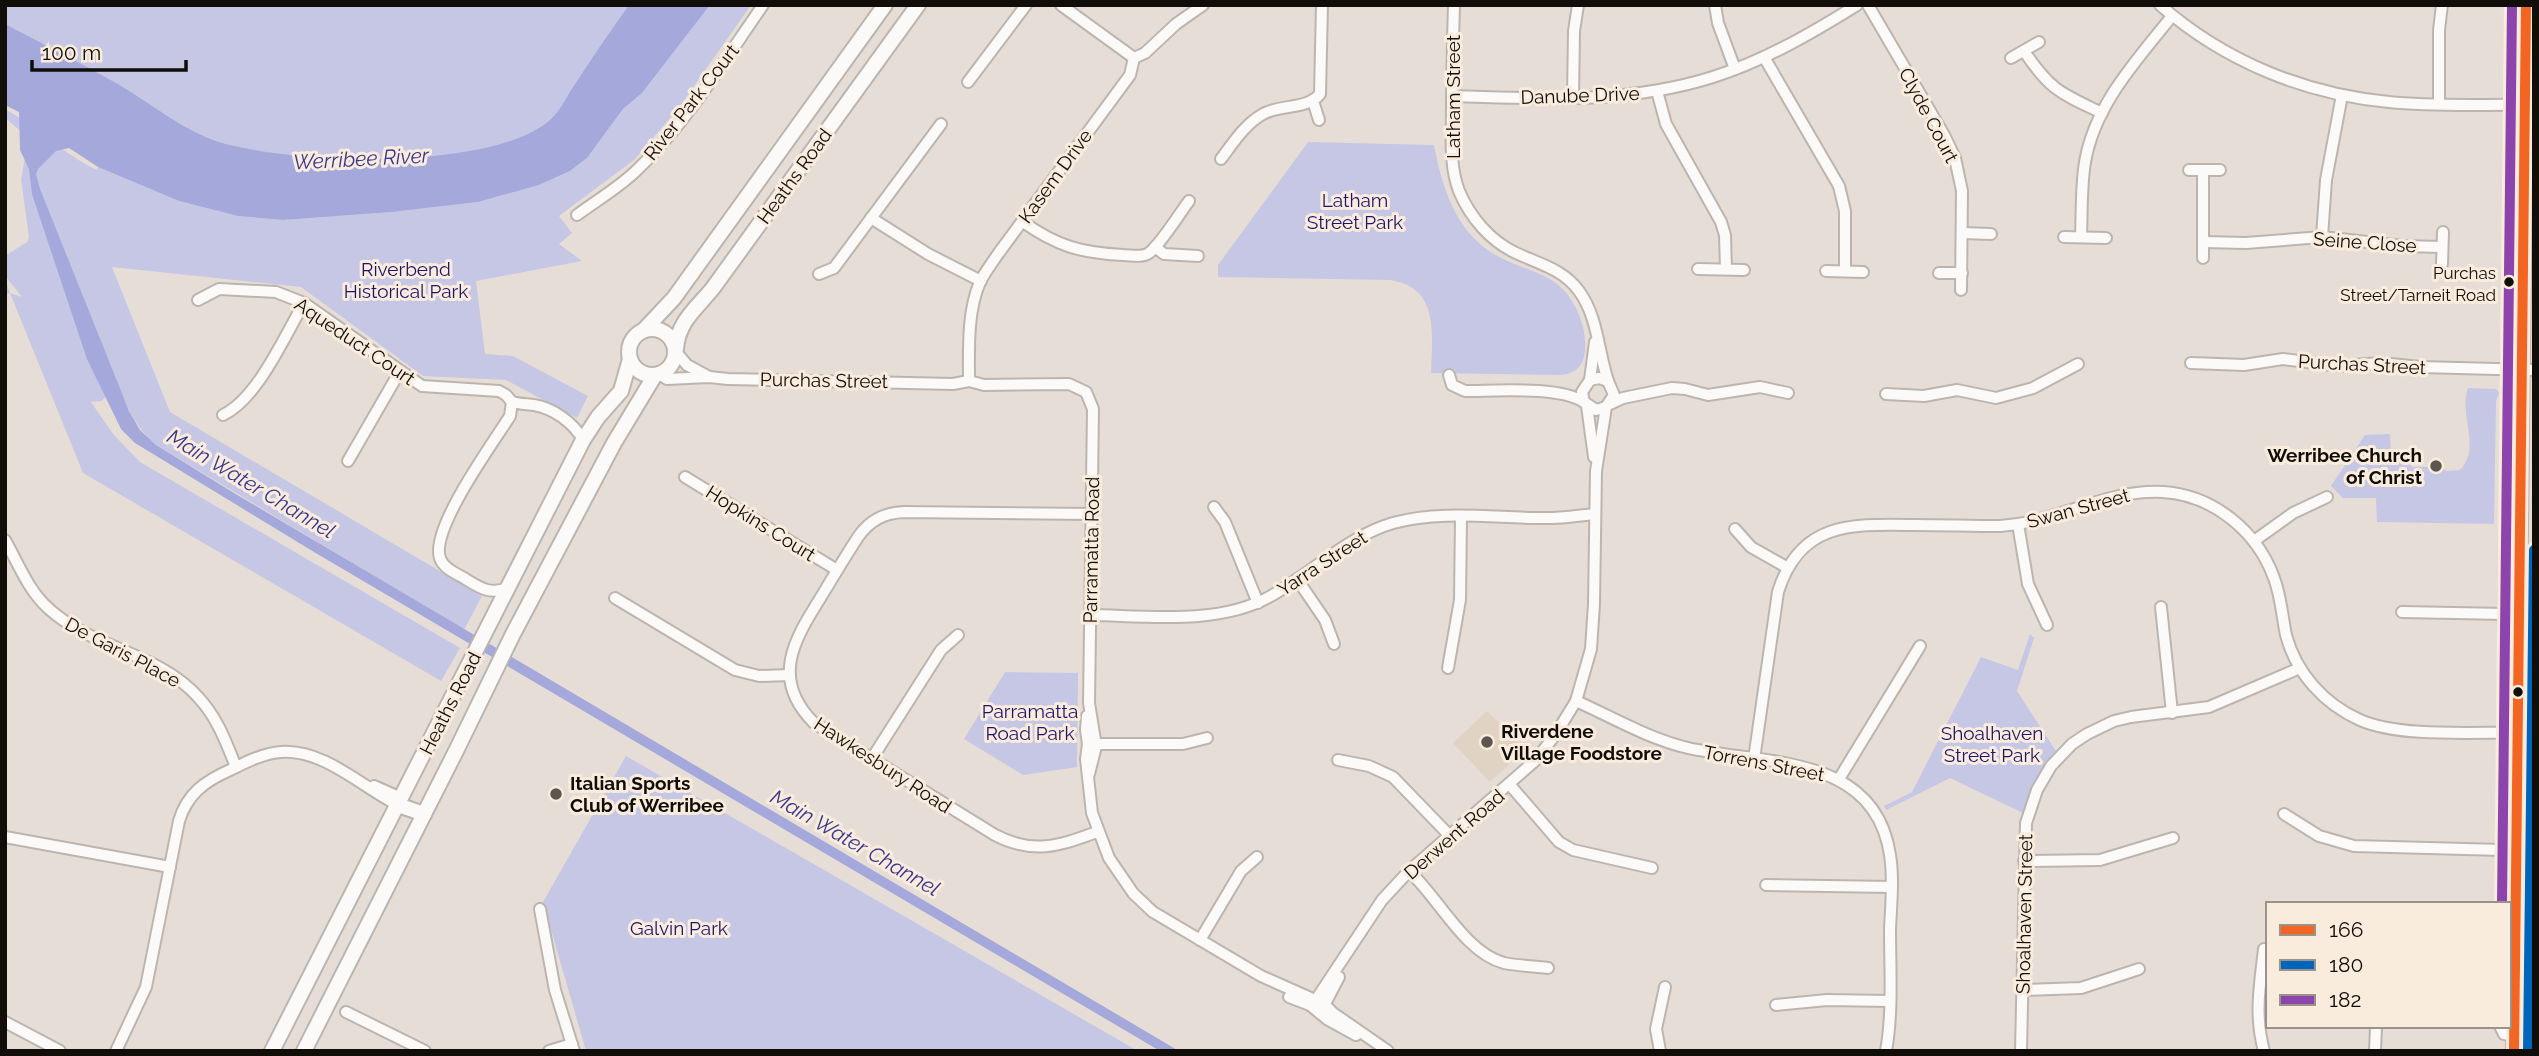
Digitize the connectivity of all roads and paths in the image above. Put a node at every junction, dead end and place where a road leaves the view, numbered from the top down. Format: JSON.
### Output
{"nodes":[{"id":1,"x":763,"y":5,"type":"edge"},
{"id":2,"x":885,"y":5,"type":"edge"},
{"id":3,"x":918,"y":5,"type":"edge"},
{"id":4,"x":1026,"y":5,"type":"edge"},
{"id":5,"x":1061,"y":5,"type":"edge"},
{"id":6,"x":1203,"y":5,"type":"edge"},
{"id":7,"x":1322,"y":5,"type":"edge"},
{"id":8,"x":1454,"y":5,"type":"edge"},
{"id":9,"x":1578,"y":5,"type":"edge"},
{"id":10,"x":1715,"y":5,"type":"edge"},
{"id":11,"x":1857,"y":5,"type":"edge"},
{"id":12,"x":1868,"y":5,"type":"edge"},
{"id":13,"x":2160,"y":5,"type":"edge"},
{"id":14,"x":2442,"y":5,"type":"edge"},
{"id":15,"x":2526,"y":5,"type":"edge"},
{"id":16,"x":2172,"y":16,"type":"junction"},
{"id":17,"x":2039,"y":42,"type":"dead end"},
{"id":18,"x":2024,"y":51,"type":"junction"},
{"id":19,"x":1764,"y":57,"type":"junction"},
{"id":20,"x":1134,"y":58,"type":"junction"},
{"id":21,"x":2011,"y":58,"type":"dead end"},
{"id":22,"x":1735,"y":69,"type":"junction"},
{"id":23,"x":968,"y":82,"type":"dead end"},
{"id":24,"x":1657,"y":91,"type":"junction"},
{"id":25,"x":2342,"y":95,"type":"junction"},
{"id":26,"x":1452,"y":96,"type":"junction"},
{"id":27,"x":1573,"y":98,"type":"junction"},
{"id":28,"x":1313,"y":101,"type":"junction"},
{"id":29,"x":2439,"y":104,"type":"junction"},
{"id":30,"x":2529,"y":105,"type":"edge"},
{"id":31,"x":2102,"y":113,"type":"junction"},
{"id":32,"x":1319,"y":120,"type":"dead end"},
{"id":33,"x":941,"y":124,"type":"dead end"},
{"id":34,"x":2534,"y":151,"type":"edge"},
{"id":35,"x":1221,"y":159,"type":"dead end"},
{"id":36,"x":2189,"y":170,"type":"dead end"},
{"id":37,"x":2203,"y":170,"type":"junction"},
{"id":38,"x":2220,"y":170,"type":"dead end"},
{"id":39,"x":1189,"y":201,"type":"dead end"},
{"id":40,"x":577,"y":215,"type":"dead end"},
{"id":41,"x":871,"y":218,"type":"junction"},
{"id":42,"x":1023,"y":222,"type":"junction"},
{"id":43,"x":2443,"y":232,"type":"dead end"},
{"id":44,"x":2522,"y":232,"type":"junction"},
{"id":45,"x":1962,"y":233,"type":"junction"},
{"id":46,"x":1990,"y":234,"type":"dead end"},
{"id":47,"x":2064,"y":237,"type":"dead end"},
{"id":48,"x":2081,"y":237,"type":"junction"},
{"id":49,"x":2322,"y":237,"type":"junction"},
{"id":50,"x":2106,"y":238,"type":"dead end"},
{"id":51,"x":2204,"y":243,"type":"junction"},
{"id":52,"x":1155,"y":247,"type":"junction"},
{"id":53,"x":2442,"y":247,"type":"junction"},
{"id":54,"x":1198,"y":256,"type":"dead end"},
{"id":55,"x":2203,"y":258,"type":"dead end"},
{"id":56,"x":2442,"y":264,"type":"dead end"},
{"id":57,"x":1698,"y":270,"type":"dead end"},
{"id":58,"x":1726,"y":270,"type":"junction"},
{"id":59,"x":1744,"y":270,"type":"dead end"},
{"id":60,"x":1826,"y":271,"type":"dead end"},
{"id":61,"x":1845,"y":271,"type":"junction"},
{"id":62,"x":1863,"y":272,"type":"dead end"},
{"id":63,"x":1939,"y":273,"type":"dead end"},
{"id":64,"x":1962,"y":273,"type":"junction"},
{"id":65,"x":819,"y":274,"type":"dead end"},
{"id":66,"x":981,"y":281,"type":"junction"},
{"id":67,"x":1961,"y":290,"type":"dead end"},
{"id":68,"x":198,"y":300,"type":"dead end"},
{"id":69,"x":304,"y":303,"type":"junction"},
{"id":70,"x":644,"y":330,"type":"junction"},
{"id":71,"x":1596,"y":332,"type":"junction"},
{"id":72,"x":676,"y":350,"type":"junction"},
{"id":73,"x":630,"y":359,"type":"junction"},
{"id":74,"x":2191,"y":363,"type":"dead end"},
{"id":75,"x":2078,"y":364,"type":"dead end"},
{"id":76,"x":2527,"y":370,"type":"edge"},
{"id":77,"x":400,"y":371,"type":"junction"},
{"id":78,"x":657,"y":374,"type":"junction"},
{"id":79,"x":1450,"y":375,"type":"dead end"},
{"id":80,"x":709,"y":377,"type":"junction"},
{"id":81,"x":969,"y":378,"type":"junction"},
{"id":82,"x":1588,"y":381,"type":"junction"},
{"id":83,"x":1610,"y":383,"type":"junction"},
{"id":84,"x":1553,"y":392,"type":"junction"},
{"id":85,"x":1788,"y":393,"type":"dead end"},
{"id":86,"x":1886,"y":394,"type":"dead end"},
{"id":87,"x":1634,"y":396,"type":"junction"},
{"id":88,"x":512,"y":402,"type":"junction"},
{"id":89,"x":1585,"y":404,"type":"junction"},
{"id":90,"x":1608,"y":405,"type":"junction"},
{"id":91,"x":223,"y":415,"type":"dead end"},
{"id":92,"x":583,"y":440,"type":"junction"},
{"id":93,"x":348,"y":461,"type":"dead end"},
{"id":94,"x":1596,"y":471,"type":"junction"},
{"id":95,"x":685,"y":477,"type":"dead end"},
{"id":96,"x":2327,"y":497,"type":"dead end"},
{"id":97,"x":1214,"y":507,"type":"dead end"},
{"id":98,"x":1092,"y":514,"type":"junction"},
{"id":99,"x":1461,"y":517,"type":"junction"},
{"id":100,"x":1595,"y":519,"type":"junction"},
{"id":101,"x":2018,"y":524,"type":"junction"},
{"id":102,"x":2521,"y":524,"type":"junction"},
{"id":103,"x":1735,"y":528,"type":"dead end"},
{"id":104,"x":5,"y":541,"type":"edge"},
{"id":105,"x":2254,"y":541,"type":"junction"},
{"id":106,"x":1788,"y":568,"type":"junction"},
{"id":107,"x":837,"y":570,"type":"junction"},
{"id":108,"x":1297,"y":579,"type":"junction"},
{"id":109,"x":508,"y":588,"type":"junction"},
{"id":110,"x":615,"y":598,"type":"dead end"},
{"id":111,"x":1258,"y":603,"type":"junction"},
{"id":112,"x":2161,"y":607,"type":"dead end"},
{"id":113,"x":2402,"y":612,"type":"dead end"},
{"id":114,"x":2505,"y":614,"type":"junction"},
{"id":115,"x":1091,"y":615,"type":"junction"},
{"id":116,"x":2047,"y":625,"type":"dead end"},
{"id":117,"x":958,"y":635,"type":"dead end"},
{"id":118,"x":1334,"y":644,"type":"dead end"},
{"id":119,"x":1920,"y":646,"type":"dead end"},
{"id":120,"x":2298,"y":663,"type":"junction"},
{"id":121,"x":1448,"y":668,"type":"dead end"},
{"id":122,"x":790,"y":675,"type":"junction"},
{"id":123,"x":2534,"y":695,"type":"edge"},
{"id":124,"x":1576,"y":701,"type":"junction"},
{"id":125,"x":2518,"y":702,"type":"junction"},
{"id":126,"x":2172,"y":713,"type":"junction"},
{"id":127,"x":2518,"y":733,"type":"junction"},
{"id":128,"x":2534,"y":733,"type":"edge"},
{"id":129,"x":1207,"y":738,"type":"dead end"},
{"id":130,"x":1092,"y":744,"type":"junction"},
{"id":131,"x":1754,"y":759,"type":"junction"},
{"id":132,"x":871,"y":760,"type":"junction"},
{"id":133,"x":1338,"y":760,"type":"dead end"},
{"id":134,"x":236,"y":767,"type":"junction"},
{"id":135,"x":2518,"y":768,"type":"junction"},
{"id":136,"x":1839,"y":779,"type":"junction"},
{"id":137,"x":1510,"y":785,"type":"junction"},
{"id":138,"x":400,"y":802,"type":"junction"},
{"id":139,"x":424,"y":814,"type":"junction"},
{"id":140,"x":2284,"y":814,"type":"dead end"},
{"id":141,"x":1097,"y":832,"type":"junction"},
{"id":142,"x":1450,"y":836,"type":"junction"},
{"id":143,"x":5,"y":837,"type":"edge"},
{"id":144,"x":2172,"y":838,"type":"dead end"},
{"id":145,"x":2502,"y":850,"type":"junction"},
{"id":146,"x":1258,"y":857,"type":"dead end"},
{"id":147,"x":2024,"y":861,"type":"junction"},
{"id":148,"x":170,"y":867,"type":"junction"},
{"id":149,"x":1652,"y":868,"type":"dead end"},
{"id":150,"x":1409,"y":872,"type":"junction"},
{"id":151,"x":2516,"y":872,"type":"junction"},
{"id":152,"x":2534,"y":872,"type":"edge"},
{"id":153,"x":1766,"y":885,"type":"dead end"},
{"id":154,"x":1891,"y":887,"type":"junction"},
{"id":155,"x":2509,"y":902,"type":"edge"},
{"id":156,"x":2509,"y":902,"type":"edge"},
{"id":157,"x":2511,"y":904,"type":"edge"},
{"id":158,"x":2534,"y":905,"type":"edge"},
{"id":159,"x":540,"y":909,"type":"dead end"},
{"id":160,"x":1200,"y":940,"type":"junction"},
{"id":161,"x":2264,"y":949,"type":"dead end"},
{"id":162,"x":2511,"y":960,"type":"edge"},
{"id":163,"x":1548,"y":968,"type":"dead end"},
{"id":164,"x":2139,"y":969,"type":"dead end"},
{"id":165,"x":1665,"y":986,"type":"dead end"},
{"id":166,"x":2022,"y":990,"type":"junction"},
{"id":167,"x":1889,"y":1001,"type":"junction"},
{"id":168,"x":1319,"y":1004,"type":"junction"},
{"id":169,"x":1776,"y":1005,"type":"dead end"},
{"id":170,"x":346,"y":1012,"type":"dead end"},
{"id":171,"x":5,"y":1022,"type":"edge"},
{"id":172,"x":2530,"y":1025,"type":"junction"},
{"id":173,"x":2376,"y":1028,"type":"edge"},
{"id":174,"x":2501,"y":1028,"type":"edge"},
{"id":175,"x":2514,"y":1043,"type":"edge"},
{"id":176,"x":573,"y":1047,"type":"edge"},
{"id":177,"x":61,"y":1051,"type":"edge"},
{"id":178,"x":116,"y":1051,"type":"edge"},
{"id":179,"x":272,"y":1051,"type":"edge"},
{"id":180,"x":304,"y":1051,"type":"edge"},
{"id":181,"x":425,"y":1051,"type":"edge"},
{"id":182,"x":550,"y":1051,"type":"edge"},
{"id":183,"x":1388,"y":1051,"type":"edge"},
{"id":184,"x":1660,"y":1051,"type":"edge"},
{"id":185,"x":1886,"y":1051,"type":"edge"},
{"id":186,"x":2021,"y":1051,"type":"edge"},
{"id":187,"x":2264,"y":1051,"type":"edge"},
{"id":188,"x":2375,"y":1051,"type":"edge"},
{"id":189,"x":2530,"y":1051,"type":"edge"}],
"edges":[{"from":1,"to":40,"type":"street","name":"River Park Court"},
{"from":2,"to":70,"type":"main road","name":"Heaths Road"},
{"from":3,"to":72,"type":"main road","name":"Heaths Road"},
{"from":4,"to":23,"type":"street"},
{"from":5,"to":20,"type":"street"},
{"from":6,"to":20,"type":"street","name":"Kasem Drive"},
{"from":7,"to":28,"type":"street"},
{"from":8,"to":26,"type":"street","name":"Latham Street"},
{"from":9,"to":27,"type":"street"},
{"from":10,"to":22,"type":"street"},
{"from":11,"to":19,"type":"street","name":"Danube Drive"},
{"from":12,"to":45,"type":"street","name":"Clyde Court"},
{"from":13,"to":16,"type":"street"},
{"from":14,"to":29,"type":"street"},
{"from":15,"to":30,"type":"main road"},
{"from":16,"to":25,"type":"street"},
{"from":16,"to":31,"type":"street"},
{"from":17,"to":18,"type":"street"},
{"from":18,"to":21,"type":"street"},
{"from":18,"to":31,"type":"street"},
{"from":19,"to":22,"type":"street","name":"Danube Drive"},
{"from":19,"to":61,"type":"street"},
{"from":20,"to":42,"type":"street","name":"Kasem Drive"},
{"from":22,"to":24,"type":"street","name":"Danube Drive"},
{"from":24,"to":27,"type":"street","name":"Danube Drive"},
{"from":24,"to":58,"type":"street"},
{"from":25,"to":29,"type":"street"},
{"from":25,"to":49,"type":"street"},
{"from":26,"to":27,"type":"street","name":"Danube Drive"},
{"from":26,"to":71,"type":"street","name":"Latham Street"},
{"from":28,"to":32,"type":"street"},
{"from":28,"to":35,"type":"street"},
{"from":29,"to":30,"type":"street"},
{"from":30,"to":44,"type":"main road"},
{"from":31,"to":48,"type":"street"},
{"from":33,"to":41,"type":"street"},
{"from":34,"to":44,"type":"main road"},
{"from":36,"to":37,"type":"street"},
{"from":37,"to":38,"type":"street"},
{"from":37,"to":51,"type":"street"},
{"from":39,"to":52,"type":"street"},
{"from":41,"to":65,"type":"street"},
{"from":41,"to":66,"type":"street"},
{"from":42,"to":52,"type":"street"},
{"from":42,"to":66,"type":"street","name":"Kasem Drive"},
{"from":43,"to":53,"type":"street","name":"Seine Close"},
{"from":44,"to":76,"type":"main road"},
{"from":45,"to":46,"type":"street"},
{"from":45,"to":64,"type":"street","name":"Clyde Court"},
{"from":47,"to":48,"type":"street"},
{"from":48,"to":50,"type":"street"},
{"from":49,"to":51,"type":"street","name":"Seine Close"},
{"from":49,"to":53,"type":"street","name":"Seine Close"},
{"from":51,"to":55,"type":"street"},
{"from":52,"to":54,"type":"street"},
{"from":53,"to":56,"type":"street","name":"Seine Close"},
{"from":57,"to":58,"type":"street"},
{"from":58,"to":59,"type":"street"},
{"from":60,"to":61,"type":"street"},
{"from":61,"to":62,"type":"street"},
{"from":63,"to":64,"type":"street"},
{"from":64,"to":67,"type":"street","name":"Clyde Court"},
{"from":66,"to":81,"type":"street","name":"Kasem Drive"},
{"from":68,"to":69,"type":"street","name":"Aqueduct Court"},
{"from":69,"to":77,"type":"street","name":"Aqueduct Court"},
{"from":69,"to":91,"type":"street"},
{"from":70,"to":72,"type":"main road"},
{"from":70,"to":73,"type":"main road"},
{"from":71,"to":82,"type":"street","name":"Latham Street"},
{"from":71,"to":83,"type":"street","name":"Latham Street"},
{"from":72,"to":78,"type":"main road"},
{"from":72,"to":80,"type":"street"},
{"from":73,"to":78,"type":"main road"},
{"from":73,"to":92,"type":"main road","name":"Heaths Road"},
{"from":74,"to":76,"type":"street","name":"Purchas Street"},
{"from":75,"to":86,"type":"street"},
{"from":76,"to":102,"type":"main road"},
{"from":77,"to":88,"type":"street","name":"Aqueduct Court"},
{"from":77,"to":93,"type":"street"},
{"from":78,"to":80,"type":"street","name":"Purchas Street"},
{"from":78,"to":139,"type":"main road","name":"Heaths Road"},
{"from":79,"to":84,"type":"street"},
{"from":80,"to":81,"type":"street","name":"Purchas Street"},
{"from":81,"to":98,"type":"street","name":"Parramatta Road"},
{"from":82,"to":83,"type":"street"},
{"from":82,"to":84,"type":"street"},
{"from":82,"to":89,"type":"street"},
{"from":83,"to":87,"type":"street"},
{"from":83,"to":90,"type":"street"},
{"from":84,"to":89,"type":"street"},
{"from":85,"to":87,"type":"street"},
{"from":87,"to":90,"type":"street"},
{"from":88,"to":92,"type":"street","name":"Aqueduct Court"},
{"from":88,"to":109,"type":"street"},
{"from":89,"to":90,"type":"street"},
{"from":89,"to":94,"type":"street","name":"Derwent Road"},
{"from":90,"to":94,"type":"street","name":"Derwent Road"},
{"from":92,"to":109,"type":"main road","name":"Heaths Road"},
{"from":94,"to":100,"type":"street","name":"Derwent Road"},
{"from":95,"to":107,"type":"street","name":"Hopkins Court"},
{"from":96,"to":105,"type":"street"},
{"from":97,"to":111,"type":"street"},
{"from":98,"to":107,"type":"street","name":"Hawkesbury Road"},
{"from":98,"to":115,"type":"street","name":"Parramatta Road"},
{"from":99,"to":100,"type":"street","name":"Yarra Street"},
{"from":99,"to":108,"type":"street","name":"Yarra Street"},
{"from":99,"to":121,"type":"street"},
{"from":100,"to":124,"type":"street","name":"Derwent Road"},
{"from":101,"to":105,"type":"street","name":"Swan Street"},
{"from":101,"to":106,"type":"street","name":"Swan Street"},
{"from":101,"to":116,"type":"street"},
{"from":102,"to":114,"type":"street"},
{"from":102,"to":125,"type":"main road"},
{"from":103,"to":106,"type":"street"},
{"from":104,"to":134,"type":"street","name":"De Garis Place"},
{"from":105,"to":120,"type":"street","name":"Swan Street"},
{"from":106,"to":131,"type":"street","name":"Swan Street"},
{"from":107,"to":122,"type":"street","name":"Hawkesbury Road"},
{"from":108,"to":111,"type":"street","name":"Yarra Street"},
{"from":108,"to":118,"type":"street"},
{"from":109,"to":138,"type":"main road","name":"Heaths Road"},
{"from":110,"to":122,"type":"street"},
{"from":111,"to":115,"type":"street","name":"Yarra Street"},
{"from":112,"to":126,"type":"street"},
{"from":113,"to":114,"type":"street"},
{"from":114,"to":125,"type":"street"},
{"from":115,"to":130,"type":"street","name":"Parramatta Road"},
{"from":117,"to":132,"type":"street"},
{"from":119,"to":136,"type":"street"},
{"from":120,"to":126,"type":"street","name":"Shoalhaven Street"},
{"from":120,"to":127,"type":"street","name":"Swan Street"},
{"from":122,"to":132,"type":"street","name":"Hawkesbury Road"},
{"from":123,"to":125,"type":"street"},
{"from":124,"to":131,"type":"street","name":"Torrens Street"},
{"from":124,"to":137,"type":"street","name":"Derwent Road"},
{"from":125,"to":127,"type":"main road"},
{"from":126,"to":147,"type":"street","name":"Shoalhaven Street"},
{"from":127,"to":128,"type":"street","name":"Swan Street"},
{"from":127,"to":135,"type":"main road"},
{"from":129,"to":130,"type":"street"},
{"from":130,"to":141,"type":"street","name":"Parramatta Road"},
{"from":131,"to":136,"type":"street","name":"Torrens Street"},
{"from":132,"to":141,"type":"street","name":"Hawkesbury Road"},
{"from":133,"to":142,"type":"street"},
{"from":134,"to":138,"type":"street"},
{"from":134,"to":148,"type":"street"},
{"from":135,"to":145,"type":"street"},
{"from":135,"to":151,"type":"main road"},
{"from":136,"to":154,"type":"street","name":"Torrens Street"},
{"from":137,"to":142,"type":"street","name":"Derwent Road"},
{"from":137,"to":149,"type":"street"},
{"from":138,"to":139,"type":"main road"},
{"from":138,"to":179,"type":"main road","name":"Heaths Road"},
{"from":139,"to":180,"type":"main road","name":"Heaths Road"},
{"from":140,"to":145,"type":"street"},
{"from":141,"to":160,"type":"street","name":"Parramatta Road"},
{"from":142,"to":150,"type":"street","name":"Derwent Road"},
{"from":143,"to":148,"type":"street"},
{"from":144,"to":147,"type":"street"},
{"from":145,"to":155,"type":"street"},
{"from":146,"to":160,"type":"street"},
{"from":147,"to":166,"type":"street","name":"Shoalhaven Street"},
{"from":148,"to":178,"type":"street"},
{"from":150,"to":163,"type":"street"},
{"from":150,"to":168,"type":"street","name":"Derwent Road"},
{"from":151,"to":152,"type":"street"},
{"from":151,"to":156,"type":"main road"},
{"from":153,"to":154,"type":"street"},
{"from":154,"to":167,"type":"street","name":"Torrens Street"},
{"from":157,"to":158,"type":"main road"},
{"from":158,"to":172,"type":"main road"},
{"from":159,"to":176,"type":"street"},
{"from":160,"to":168,"type":"street","name":"Parramatta Road"},
{"from":161,"to":187,"type":"street"},
{"from":162,"to":175,"type":"main road"},
{"from":164,"to":166,"type":"street"},
{"from":165,"to":184,"type":"street"},
{"from":166,"to":186,"type":"street","name":"Shoalhaven Street"},
{"from":167,"to":169,"type":"street"},
{"from":167,"to":185,"type":"street","name":"Torrens Street"},
{"from":168,"to":183,"type":"street","name":"Parramatta Road"},
{"from":170,"to":181,"type":"street"},
{"from":171,"to":177,"type":"street"},
{"from":172,"to":175,"type":"street"},
{"from":172,"to":189,"type":"main road"},
{"from":173,"to":188,"type":"street"},
{"from":174,"to":175,"type":"street"},
{"from":176,"to":182,"type":"street"}]}
